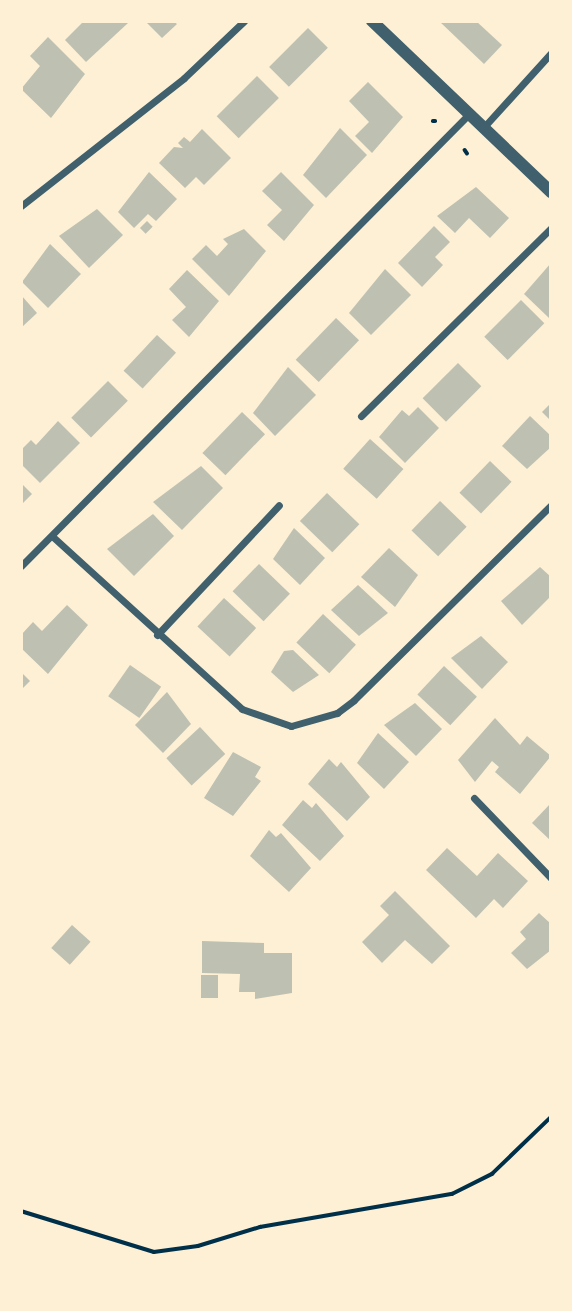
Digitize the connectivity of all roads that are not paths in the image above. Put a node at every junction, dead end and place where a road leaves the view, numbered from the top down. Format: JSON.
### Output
{"nodes":[{"id":1,"x":244,"y":21,"type":"edge"},
{"id":2,"x":372,"y":21,"type":"edge"},
{"id":3,"x":551,"y":53,"type":"edge"},
{"id":4,"x":469,"y":114,"type":"junction"},
{"id":5,"x":483,"y":128,"type":"junction"},
{"id":6,"x":551,"y":191,"type":"edge"},
{"id":7,"x":21,"y":206,"type":"edge"},
{"id":8,"x":551,"y":228,"type":"edge"},
{"id":9,"x":361,"y":416,"type":"dead end"},
{"id":10,"x":279,"y":505,"type":"dead end"},
{"id":11,"x":549,"y":510,"type":"edge"},
{"id":12,"x":52,"y":536,"type":"junction"},
{"id":13,"x":21,"y":566,"type":"edge"},
{"id":14,"x":157,"y":635,"type":"junction"},
{"id":15,"x":474,"y":798,"type":"dead end"},
{"id":16,"x":551,"y":878,"type":"edge"}],
"edges":[{"from":1,"to":7,"type":"street"},
{"from":2,"to":4,"type":"street"},
{"from":3,"to":5,"type":"street"},
{"from":4,"to":5,"type":"street"},
{"from":4,"to":12,"type":"street"},
{"from":5,"to":6,"type":"street"},
{"from":8,"to":9,"type":"street"},
{"from":10,"to":14,"type":"street"},
{"from":11,"to":14,"type":"street"},
{"from":12,"to":13,"type":"street"},
{"from":12,"to":14,"type":"street"},
{"from":15,"to":16,"type":"street"}]}
